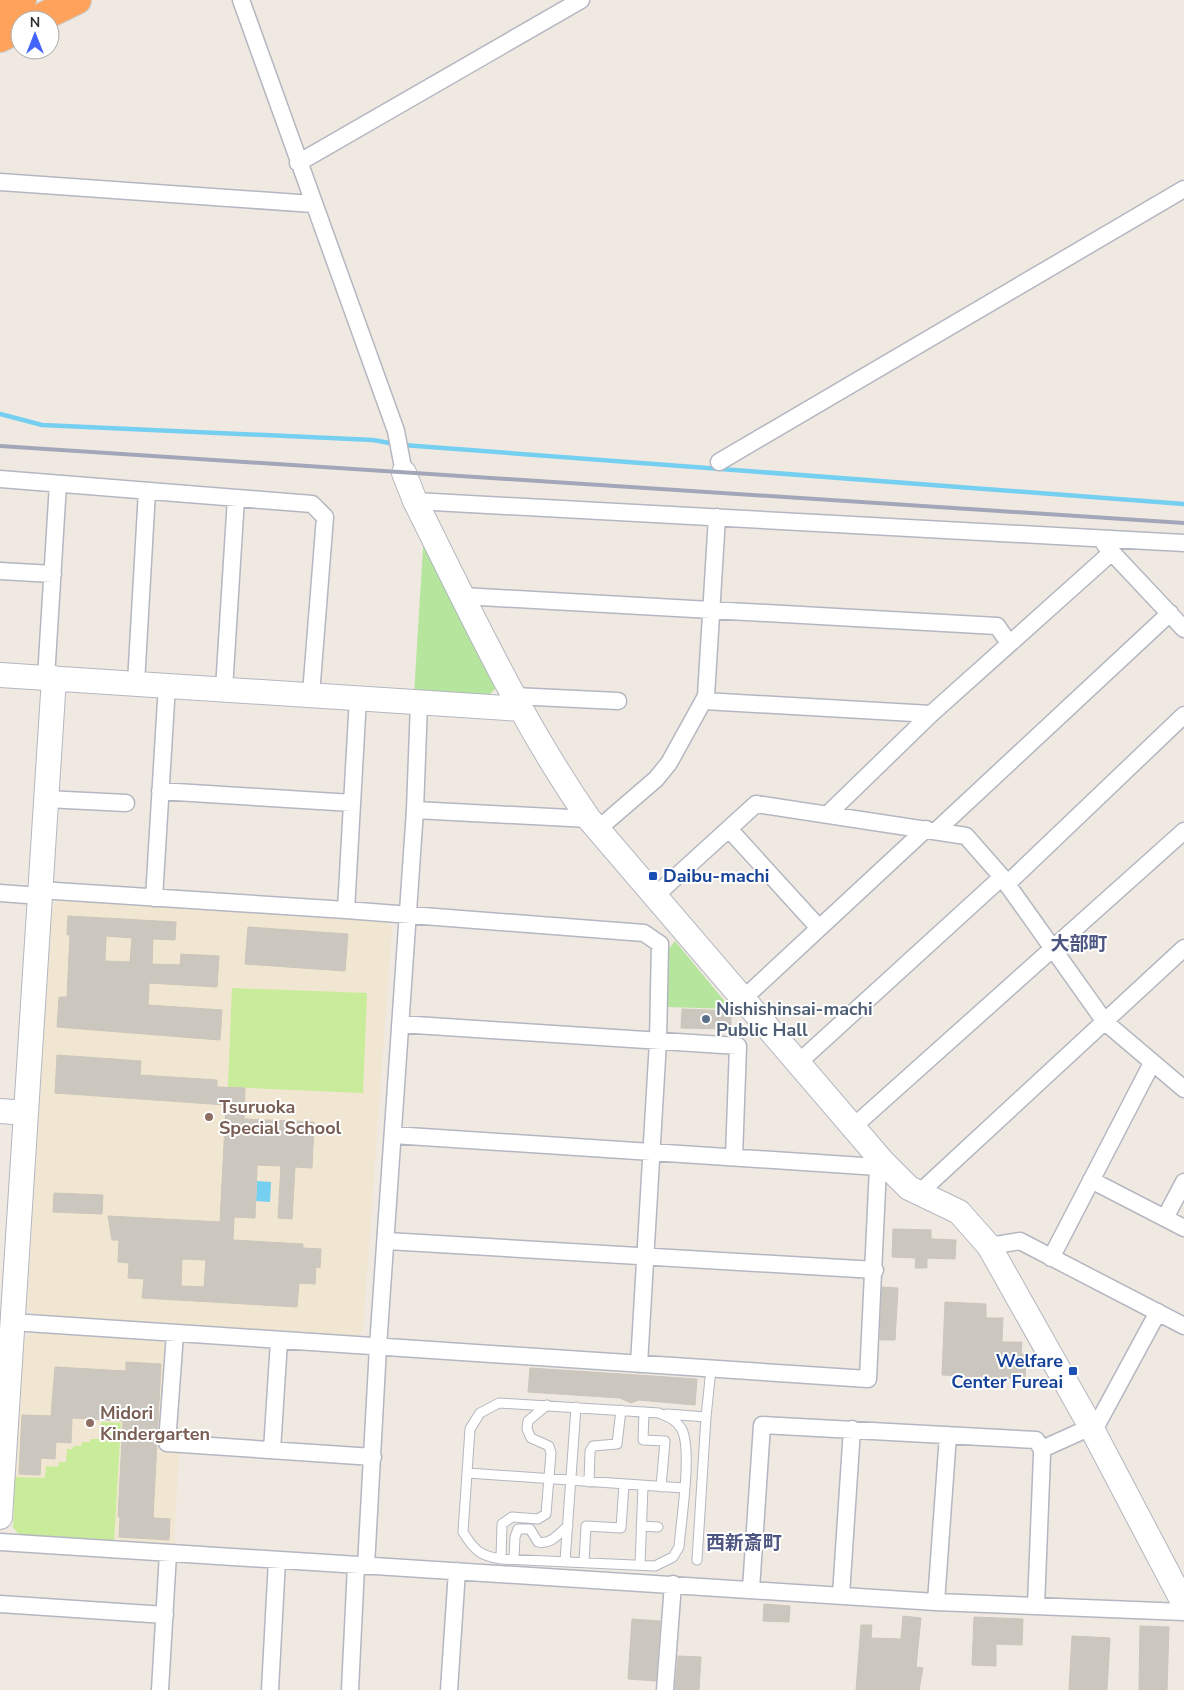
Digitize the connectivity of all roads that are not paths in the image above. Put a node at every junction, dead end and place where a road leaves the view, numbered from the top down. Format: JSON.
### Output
{"nodes":[{"id":1,"x":22,"y":0,"type":"edge"},
{"id":2,"x":77,"y":0,"type":"edge"},
{"id":3,"x":241,"y":0,"type":"edge"},
{"id":4,"x":581,"y":0,"type":"edge"},
{"id":5,"x":56,"y":10,"type":"edge"},
{"id":6,"x":0,"y":11,"type":"edge"},
{"id":7,"x":298,"y":163,"type":"junction"},
{"id":8,"x":0,"y":182,"type":"edge"},
{"id":9,"x":1184,"y":189,"type":"edge"},
{"id":10,"x":313,"y":204,"type":"junction"},
{"id":11,"x":719,"y":462,"type":"dead end"},
{"id":12,"x":404,"y":473,"type":"joint"},
{"id":13,"x":0,"y":479,"type":"edge"},
{"id":14,"x":58,"y":484,"type":"junction"},
{"id":15,"x":148,"y":491,"type":"junction"},
{"id":16,"x":236,"y":498,"type":"junction"},
{"id":17,"x":415,"y":500,"type":"junction"},
{"id":18,"x":717,"y":517,"type":"junction"},
{"id":19,"x":1100,"y":539,"type":"junction"},
{"id":20,"x":1184,"y":543,"type":"edge"},
{"id":21,"x":1112,"y":552,"type":"junction"},
{"id":22,"x":0,"y":571,"type":"edge"},
{"id":23,"x":53,"y":574,"type":"junction"},
{"id":24,"x":463,"y":596,"type":"junction"},
{"id":25,"x":711,"y":612,"type":"junction"},
{"id":26,"x":1170,"y":614,"type":"junction"},
{"id":27,"x":1184,"y":629,"type":"edge"},
{"id":28,"x":1010,"y":643,"type":"junction"},
{"id":29,"x":0,"y":675,"type":"edge"},
{"id":30,"x":50,"y":678,"type":"junction"},
{"id":31,"x":136,"y":683,"type":"junction"},
{"id":32,"x":167,"y":685,"type":"junction"},
{"id":33,"x":224,"y":689,"type":"junction"},
{"id":34,"x":311,"y":694,"type":"junction"},
{"id":35,"x":358,"y":698,"type":"junction"},
{"id":36,"x":618,"y":701,"type":"dead end"},
{"id":37,"x":704,"y":701,"type":"junction"},
{"id":38,"x":518,"y":703,"type":"junction"},
{"id":39,"x":419,"y":704,"type":"junction"},
{"id":40,"x":931,"y":714,"type":"junction"},
{"id":41,"x":1184,"y":715,"type":"edge"},
{"id":42,"x":160,"y":792,"type":"junction"},
{"id":43,"x":46,"y":799,"type":"junction"},
{"id":44,"x":126,"y":803,"type":"dead end"},
{"id":45,"x":352,"y":803,"type":"junction"},
{"id":46,"x":415,"y":810,"type":"junction"},
{"id":47,"x":828,"y":814,"type":"junction"},
{"id":48,"x":594,"y":824,"type":"junction"},
{"id":49,"x":729,"y":829,"type":"junction"},
{"id":50,"x":931,"y":830,"type":"junction"},
{"id":51,"x":1184,"y":831,"type":"edge"},
{"id":52,"x":1004,"y":880,"type":"junction"},
{"id":53,"x":0,"y":893,"type":"edge"},
{"id":54,"x":40,"y":893,"type":"junction"},
{"id":55,"x":656,"y":896,"type":"junction"},
{"id":56,"x":154,"y":898,"type":"junction"},
{"id":57,"x":346,"y":910,"type":"junction"},
{"id":58,"x":406,"y":916,"type":"junction"},
{"id":59,"x":819,"y":928,"type":"junction"},
{"id":60,"x":1184,"y":948,"type":"edge"},
{"id":61,"x":1053,"y":950,"type":"junction"},
{"id":62,"x":744,"y":998,"type":"junction"},
{"id":63,"x":1105,"y":1022,"type":"junction"},
{"id":64,"x":400,"y":1024,"type":"junction"},
{"id":65,"x":658,"y":1041,"type":"junction"},
{"id":66,"x":798,"y":1063,"type":"junction"},
{"id":67,"x":1152,"y":1063,"type":"junction"},
{"id":68,"x":1180,"y":1079,"type":"edge"},
{"id":69,"x":0,"y":1111,"type":"edge"},
{"id":70,"x":26,"y":1113,"type":"junction"},
{"id":71,"x":853,"y":1127,"type":"junction"},
{"id":72,"x":393,"y":1136,"type":"junction"},
{"id":73,"x":650,"y":1151,"type":"junction"},
{"id":74,"x":734,"y":1157,"type":"junction"},
{"id":75,"x":881,"y":1164,"type":"junction"},
{"id":76,"x":1091,"y":1180,"type":"junction"},
{"id":77,"x":1184,"y":1182,"type":"edge"},
{"id":78,"x":918,"y":1194,"type":"junction"},
{"id":79,"x":1165,"y":1218,"type":"junction"},
{"id":80,"x":1184,"y":1228,"type":"edge"},
{"id":81,"x":387,"y":1241,"type":"junction"},
{"id":82,"x":989,"y":1246,"type":"junction"},
{"id":83,"x":645,"y":1257,"type":"junction"},
{"id":84,"x":1052,"y":1258,"type":"junction"},
{"id":85,"x":875,"y":1270,"type":"junction"},
{"id":86,"x":1158,"y":1312,"type":"junction"},
{"id":87,"x":1184,"y":1326,"type":"edge"},
{"id":88,"x":8,"y":1328,"type":"edge"},
{"id":89,"x":175,"y":1334,"type":"junction"},
{"id":90,"x":280,"y":1341,"type":"junction"},
{"id":91,"x":378,"y":1347,"type":"junction"},
{"id":92,"x":639,"y":1364,"type":"junction"},
{"id":93,"x":711,"y":1369,"type":"junction"},
{"id":94,"x":547,"y":1406,"type":"junction"},
{"id":95,"x":576,"y":1408,"type":"junction"},
{"id":96,"x":621,"y":1410,"type":"junction"},
{"id":97,"x":644,"y":1412,"type":"junction"},
{"id":98,"x":659,"y":1413,"type":"junction"},
{"id":99,"x":706,"y":1417,"type":"junction"},
{"id":100,"x":852,"y":1429,"type":"junction"},
{"id":101,"x":1092,"y":1429,"type":"junction"},
{"id":102,"x":948,"y":1435,"type":"junction"},
{"id":103,"x":1042,"y":1449,"type":"junction"},
{"id":104,"x":272,"y":1450,"type":"junction"},
{"id":105,"x":373,"y":1457,"type":"junction"},
{"id":106,"x":468,"y":1473,"type":"junction"},
{"id":107,"x":550,"y":1479,"type":"junction"},
{"id":108,"x":571,"y":1481,"type":"junction"},
{"id":109,"x":589,"y":1482,"type":"junction"},
{"id":110,"x":624,"y":1484,"type":"junction"},
{"id":111,"x":643,"y":1486,"type":"junction"},
{"id":112,"x":661,"y":1487,"type":"junction"},
{"id":113,"x":684,"y":1488,"type":"junction"},
{"id":114,"x":0,"y":1518,"type":"edge"},
{"id":115,"x":568,"y":1526,"type":"junction"},
{"id":116,"x":641,"y":1526,"type":"junction"},
{"id":117,"x":658,"y":1527,"type":"dead end"},
{"id":118,"x":0,"y":1542,"type":"edge"},
{"id":119,"x":168,"y":1553,"type":"junction"},
{"id":120,"x":501,"y":1558,"type":"junction"},
{"id":121,"x":514,"y":1559,"type":"junction"},
{"id":122,"x":277,"y":1560,"type":"junction"},
{"id":123,"x":697,"y":1560,"type":"dead end"},
{"id":124,"x":566,"y":1561,"type":"junction"},
{"id":125,"x":584,"y":1562,"type":"junction"},
{"id":126,"x":640,"y":1565,"type":"junction"},
{"id":127,"x":361,"y":1566,"type":"junction"},
{"id":128,"x":457,"y":1571,"type":"junction"},
{"id":129,"x":673,"y":1584,"type":"junction"},
{"id":130,"x":751,"y":1590,"type":"junction"},
{"id":131,"x":841,"y":1595,"type":"junction"},
{"id":132,"x":936,"y":1602,"type":"junction"},
{"id":133,"x":0,"y":1604,"type":"edge"},
{"id":134,"x":1184,"y":1604,"type":"edge"},
{"id":135,"x":1036,"y":1606,"type":"junction"},
{"id":136,"x":1184,"y":1612,"type":"edge"},
{"id":137,"x":165,"y":1615,"type":"junction"},
{"id":138,"x":160,"y":1690,"type":"edge"},
{"id":139,"x":270,"y":1690,"type":"edge"},
{"id":140,"x":350,"y":1690,"type":"edge"},
{"id":141,"x":450,"y":1690,"type":"edge"},
{"id":142,"x":666,"y":1690,"type":"edge"}],
"edges":[{"from":1,"to":6,"type":"highway"},
{"from":2,"to":5,"type":"highway"},
{"from":3,"to":7,"type":"street"},
{"from":4,"to":7,"type":"street"},
{"from":7,"to":10,"type":"street"},
{"from":8,"to":10,"type":"street"},
{"from":9,"to":11,"type":"street"},
{"from":10,"to":12,"type":"street"},
{"from":12,"to":17,"type":"street"},
{"from":13,"to":14,"type":"street"},
{"from":14,"to":15,"type":"street"},
{"from":14,"to":23,"type":"street"},
{"from":15,"to":16,"type":"street"},
{"from":15,"to":31,"type":"street"},
{"from":16,"to":33,"type":"street"},
{"from":16,"to":34,"type":"street"},
{"from":17,"to":18,"type":"street"},
{"from":17,"to":24,"type":"street"},
{"from":18,"to":19,"type":"street"},
{"from":18,"to":25,"type":"street"},
{"from":19,"to":20,"type":"street"},
{"from":19,"to":21,"type":"street"},
{"from":21,"to":26,"type":"street"},
{"from":21,"to":28,"type":"street"},
{"from":22,"to":23,"type":"street"},
{"from":23,"to":30,"type":"street"},
{"from":24,"to":25,"type":"street"},
{"from":24,"to":38,"type":"street"},
{"from":25,"to":28,"type":"street"},
{"from":25,"to":37,"type":"street"},
{"from":26,"to":27,"type":"street"},
{"from":26,"to":50,"type":"street"},
{"from":28,"to":40,"type":"street"},
{"from":29,"to":30,"type":"street"},
{"from":30,"to":31,"type":"street"},
{"from":30,"to":43,"type":"street"},
{"from":31,"to":32,"type":"street"},
{"from":32,"to":33,"type":"street"},
{"from":32,"to":42,"type":"street"},
{"from":33,"to":34,"type":"street"},
{"from":34,"to":35,"type":"street"},
{"from":35,"to":39,"type":"street"},
{"from":35,"to":45,"type":"street"},
{"from":36,"to":38,"type":"street"},
{"from":37,"to":40,"type":"street"},
{"from":37,"to":48,"type":"street"},
{"from":38,"to":39,"type":"street"},
{"from":38,"to":48,"type":"street"},
{"from":39,"to":46,"type":"street"},
{"from":40,"to":47,"type":"street"},
{"from":41,"to":52,"type":"street"},
{"from":42,"to":45,"type":"street"},
{"from":42,"to":56,"type":"street"},
{"from":43,"to":44,"type":"street"},
{"from":43,"to":54,"type":"street"},
{"from":45,"to":57,"type":"street"},
{"from":46,"to":48,"type":"street"},
{"from":46,"to":58,"type":"street"},
{"from":47,"to":49,"type":"street"},
{"from":47,"to":50,"type":"street"},
{"from":48,"to":55,"type":"street"},
{"from":49,"to":55,"type":"street"},
{"from":49,"to":59,"type":"street"},
{"from":50,"to":52,"type":"street"},
{"from":50,"to":59,"type":"street"},
{"from":51,"to":61,"type":"street"},
{"from":52,"to":61,"type":"street"},
{"from":52,"to":66,"type":"street"},
{"from":53,"to":54,"type":"street"},
{"from":54,"to":56,"type":"street"},
{"from":54,"to":70,"type":"street"},
{"from":55,"to":62,"type":"street"},
{"from":56,"to":57,"type":"street"},
{"from":57,"to":58,"type":"street"},
{"from":58,"to":64,"type":"street"},
{"from":58,"to":65,"type":"street"},
{"from":59,"to":62,"type":"street"},
{"from":60,"to":63,"type":"street"},
{"from":61,"to":63,"type":"street"},
{"from":61,"to":71,"type":"street"},
{"from":62,"to":66,"type":"street"},
{"from":63,"to":67,"type":"street"},
{"from":63,"to":78,"type":"street"},
{"from":64,"to":65,"type":"street"},
{"from":64,"to":72,"type":"street"},
{"from":65,"to":73,"type":"street"},
{"from":65,"to":74,"type":"street"},
{"from":66,"to":71,"type":"street"},
{"from":67,"to":68,"type":"street"},
{"from":67,"to":76,"type":"street"},
{"from":69,"to":70,"type":"street"},
{"from":70,"to":88,"type":"street"},
{"from":71,"to":75,"type":"street"},
{"from":72,"to":73,"type":"street"},
{"from":72,"to":81,"type":"street"},
{"from":73,"to":74,"type":"street"},
{"from":73,"to":83,"type":"street"},
{"from":74,"to":75,"type":"street"},
{"from":75,"to":78,"type":"street"},
{"from":75,"to":85,"type":"street"},
{"from":76,"to":79,"type":"street"},
{"from":76,"to":84,"type":"street"},
{"from":77,"to":79,"type":"street"},
{"from":78,"to":82,"type":"street"},
{"from":79,"to":80,"type":"street"},
{"from":81,"to":83,"type":"street"},
{"from":81,"to":91,"type":"street"},
{"from":82,"to":84,"type":"street"},
{"from":82,"to":101,"type":"street"},
{"from":83,"to":85,"type":"street"},
{"from":83,"to":92,"type":"street"},
{"from":84,"to":86,"type":"street"},
{"from":85,"to":93,"type":"street"},
{"from":86,"to":87,"type":"street"},
{"from":86,"to":101,"type":"street"},
{"from":88,"to":89,"type":"street"},
{"from":88,"to":114,"type":"street"},
{"from":89,"to":90,"type":"street"},
{"from":89,"to":104,"type":"street"},
{"from":90,"to":91,"type":"street"},
{"from":90,"to":104,"type":"street"},
{"from":91,"to":92,"type":"street"},
{"from":91,"to":105,"type":"street"},
{"from":92,"to":93,"type":"street"},
{"from":93,"to":99,"type":"lane"},
{"from":94,"to":95,"type":"lane"},
{"from":94,"to":106,"type":"lane"},
{"from":94,"to":107,"type":"lane"},
{"from":95,"to":96,"type":"lane"},
{"from":95,"to":108,"type":"lane"},
{"from":96,"to":97,"type":"lane"},
{"from":96,"to":109,"type":"lane"},
{"from":97,"to":98,"type":"lane"},
{"from":97,"to":112,"type":"lane"},
{"from":98,"to":99,"type":"lane"},
{"from":98,"to":113,"type":"lane"},
{"from":99,"to":123,"type":"lane"},
{"from":100,"to":102,"type":"street"},
{"from":100,"to":130,"type":"street"},
{"from":100,"to":131,"type":"street"},
{"from":101,"to":103,"type":"street"},
{"from":101,"to":134,"type":"street"},
{"from":102,"to":103,"type":"street"},
{"from":102,"to":132,"type":"street"},
{"from":103,"to":135,"type":"street"},
{"from":104,"to":105,"type":"street"},
{"from":105,"to":127,"type":"street"},
{"from":106,"to":107,"type":"lane"},
{"from":106,"to":120,"type":"lane"},
{"from":107,"to":108,"type":"lane"},
{"from":107,"to":120,"type":"lane"},
{"from":108,"to":109,"type":"lane"},
{"from":108,"to":115,"type":"lane"},
{"from":109,"to":110,"type":"lane"},
{"from":110,"to":111,"type":"lane"},
{"from":110,"to":125,"type":"lane"},
{"from":111,"to":112,"type":"lane"},
{"from":111,"to":116,"type":"lane"},
{"from":112,"to":113,"type":"lane"},
{"from":113,"to":126,"type":"lane"},
{"from":115,"to":121,"type":"lane"},
{"from":115,"to":124,"type":"lane"},
{"from":116,"to":117,"type":"lane"},
{"from":116,"to":126,"type":"lane"},
{"from":118,"to":119,"type":"street"},
{"from":119,"to":122,"type":"street"},
{"from":119,"to":137,"type":"street"},
{"from":120,"to":121,"type":"lane"},
{"from":121,"to":124,"type":"lane"},
{"from":122,"to":127,"type":"street"},
{"from":122,"to":139,"type":"street"},
{"from":124,"to":125,"type":"lane"},
{"from":125,"to":126,"type":"lane"},
{"from":127,"to":128,"type":"street"},
{"from":127,"to":140,"type":"street"},
{"from":128,"to":129,"type":"street"},
{"from":128,"to":141,"type":"street"},
{"from":129,"to":130,"type":"street"},
{"from":129,"to":142,"type":"street"},
{"from":130,"to":131,"type":"street"},
{"from":131,"to":132,"type":"street"},
{"from":132,"to":135,"type":"street"},
{"from":133,"to":137,"type":"street"},
{"from":135,"to":136,"type":"street"},
{"from":137,"to":138,"type":"street"}]}
